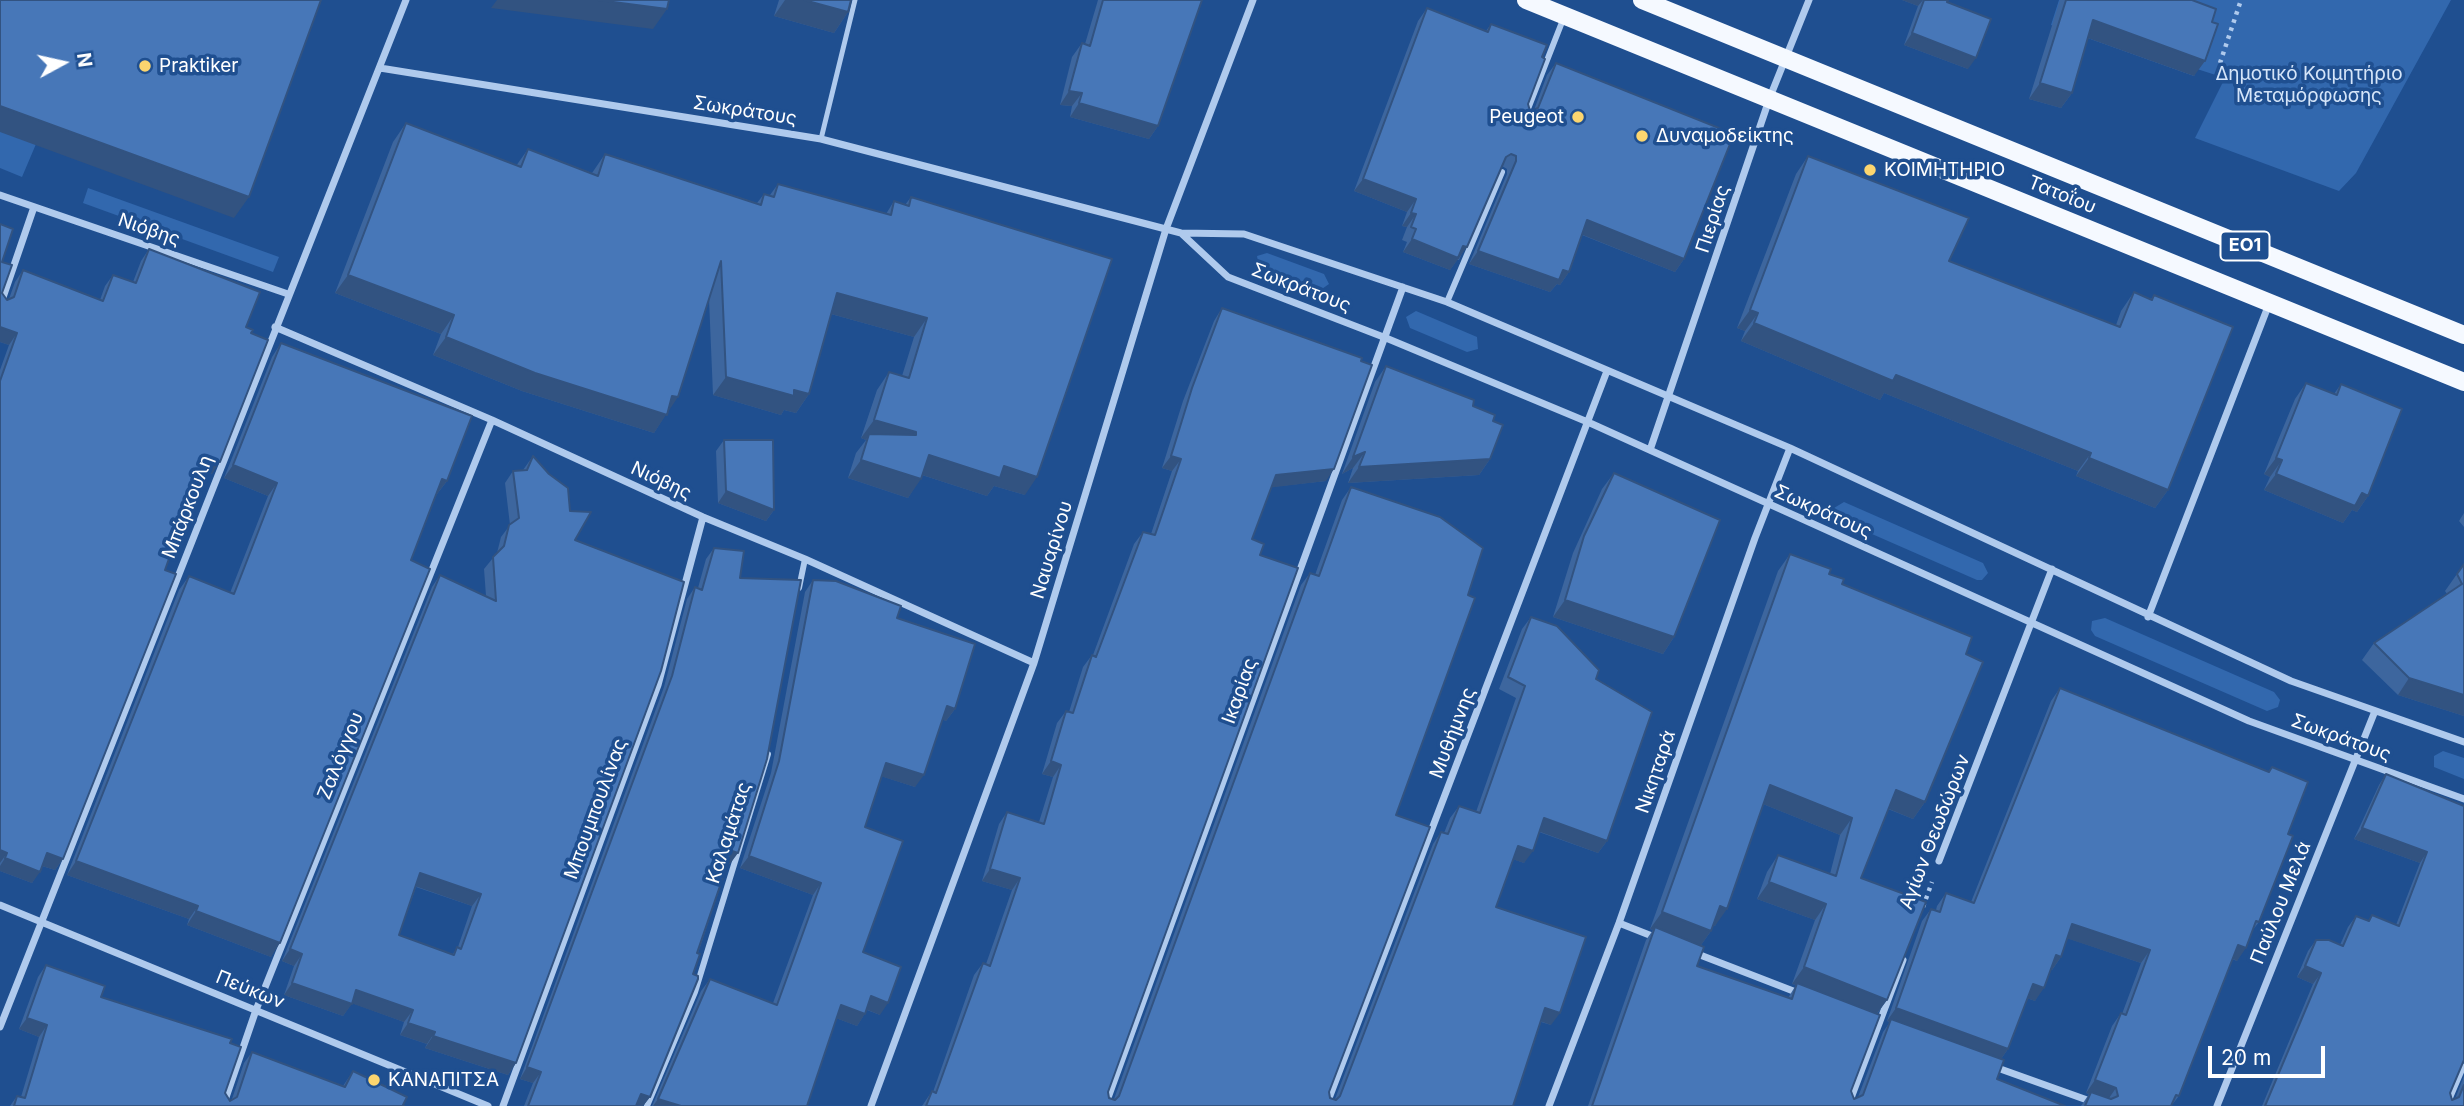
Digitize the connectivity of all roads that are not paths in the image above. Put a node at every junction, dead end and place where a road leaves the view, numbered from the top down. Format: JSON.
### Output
{"nodes":[{"id":1,"x":406,"y":0,"type":"edge"},
{"id":2,"x":855,"y":0,"type":"edge"},
{"id":3,"x":1253,"y":0,"type":"edge"},
{"id":4,"x":1526,"y":0,"type":"edge"},
{"id":5,"x":1642,"y":0,"type":"edge"},
{"id":6,"x":1809,"y":0,"type":"edge"},
{"id":7,"x":1565,"y":15,"type":"junction"},
{"id":8,"x":1784,"y":56,"type":"junction"},
{"id":9,"x":380,"y":68,"type":"junction"},
{"id":10,"x":1770,"y":97,"type":"junction"},
{"id":11,"x":1524,"y":119,"type":"edge"},
{"id":12,"x":821,"y":139,"type":"junction"},
{"id":13,"x":1502,"y":172,"type":"edge"},
{"id":14,"x":0,"y":195,"type":"edge"},
{"id":15,"x":34,"y":207,"type":"junction"},
{"id":16,"x":1166,"y":229,"type":"junction"},
{"id":17,"x":1181,"y":233,"type":"junction"},
{"id":18,"x":1403,"y":287,"type":"junction"},
{"id":19,"x":288,"y":294,"type":"junction"},
{"id":20,"x":1447,"y":302,"type":"junction"},
{"id":21,"x":2270,"y":303,"type":"junction"},
{"id":22,"x":0,"y":306,"type":"edge"},
{"id":23,"x":275,"y":327,"type":"junction"},
{"id":24,"x":2464,"y":335,"type":"edge"},
{"id":25,"x":1386,"y":338,"type":"junction"},
{"id":26,"x":1607,"y":370,"type":"junction"},
{"id":27,"x":2464,"y":383,"type":"edge"},
{"id":28,"x":1670,"y":398,"type":"junction"},
{"id":29,"x":492,"y":420,"type":"junction"},
{"id":30,"x":1590,"y":423,"type":"junction"},
{"id":31,"x":1790,"y":447,"type":"junction"},
{"id":32,"x":1650,"y":450,"type":"junction"},
{"id":33,"x":1767,"y":505,"type":"junction"},
{"id":34,"x":703,"y":517,"type":"junction"},
{"id":35,"x":804,"y":559,"type":"junction"},
{"id":36,"x":2052,"y":569,"type":"junction"},
{"id":37,"x":797,"y":599,"type":"edge"},
{"id":38,"x":2148,"y":617,"type":"junction"},
{"id":39,"x":2031,"y":623,"type":"junction"},
{"id":40,"x":1034,"y":663,"type":"junction"},
{"id":41,"x":2375,"y":711,"type":"junction"},
{"id":42,"x":2464,"y":742,"type":"edge"},
{"id":43,"x":770,"y":746,"type":"edge"},
{"id":44,"x":2356,"y":760,"type":"junction"},
{"id":45,"x":2464,"y":799,"type":"edge"},
{"id":46,"x":1939,"y":861,"type":"road end"},
{"id":47,"x":0,"y":905,"type":"edge"},
{"id":48,"x":42,"y":922,"type":"junction"},
{"id":49,"x":1619,"y":923,"type":"junction"},
{"id":50,"x":1917,"y":924,"type":"edge"},
{"id":51,"x":1671,"y":944,"type":"edge"},
{"id":52,"x":1684,"y":949,"type":"edge"},
{"id":53,"x":1814,"y":999,"type":"edge"},
{"id":54,"x":256,"y":1010,"type":"junction"},
{"id":55,"x":1865,"y":1019,"type":"edge"},
{"id":56,"x":1878,"y":1024,"type":"junction"},
{"id":57,"x":0,"y":1027,"type":"edge"},
{"id":58,"x":1891,"y":1029,"type":"edge"},
{"id":59,"x":1978,"y":1061,"type":"edge"},
{"id":60,"x":2464,"y":1066,"type":"edge"},
{"id":61,"x":223,"y":1106,"type":"edge"},
{"id":62,"x":488,"y":1106,"type":"edge"},
{"id":63,"x":503,"y":1106,"type":"edge"},
{"id":64,"x":647,"y":1106,"type":"edge"},
{"id":65,"x":871,"y":1106,"type":"edge"},
{"id":66,"x":1105,"y":1106,"type":"edge"},
{"id":67,"x":1326,"y":1106,"type":"edge"},
{"id":68,"x":1549,"y":1106,"type":"edge"},
{"id":69,"x":1848,"y":1106,"type":"edge"},
{"id":70,"x":2104,"y":1106,"type":"edge"},
{"id":71,"x":2217,"y":1106,"type":"edge"},
{"id":72,"x":2447,"y":1106,"type":"edge"}],
"edges":[{"from":1,"to":9,"type":"street","name":"Μπάρκουλη"},
{"from":2,"to":12,"type":"lane"},
{"from":3,"to":16,"type":"street","name":"Ναυαρίνου"},
{"from":4,"to":7,"type":"main road","name":"Τατοΐου","number":"ΕΟ1"},
{"from":5,"to":8,"type":"main road","name":"Τατοΐου","number":"ΕΟ1"},
{"from":6,"to":8,"type":"street","name":"Πιερίας"},
{"from":7,"to":10,"type":"main road","name":"Τατοΐου","number":"ΕΟ1"},
{"from":7,"to":11,"type":"street"},
{"from":8,"to":10,"type":"street","name":"Πιερίας"},
{"from":8,"to":24,"type":"main road","name":"Τατοΐου","number":"ΕΟ1"},
{"from":9,"to":12,"type":"street","name":"Σωκράτους"},
{"from":9,"to":19,"type":"street","name":"Μπάρκουλη"},
{"from":10,"to":21,"type":"main road","name":"Τατοΐου","number":"ΕΟ1"},
{"from":10,"to":28,"type":"street","name":"Πιερίας"},
{"from":12,"to":16,"type":"street","name":"Σωκράτους"},
{"from":13,"to":20,"type":"street"},
{"from":14,"to":15,"type":"street","name":"Νιόβης"},
{"from":15,"to":19,"type":"street","name":"Νιόβης"},
{"from":15,"to":22,"type":"street"},
{"from":16,"to":17,"type":"street","name":"Σωκράτους"},
{"from":16,"to":40,"type":"street","name":"Ναυαρίνου"},
{"from":17,"to":18,"type":"street","name":"Σωκράτους"},
{"from":17,"to":25,"type":"street","name":"Σωκράτους"},
{"from":18,"to":20,"type":"street","name":"Σωκράτους"},
{"from":18,"to":25,"type":"street","name":"Ικαρίας"},
{"from":19,"to":23,"type":"street","name":"Μπάρκουλη"},
{"from":20,"to":26,"type":"street","name":"Σωκράτους"},
{"from":21,"to":27,"type":"main road","name":"Τατοΐου","number":"ΕΟ1"},
{"from":21,"to":38,"type":"street"},
{"from":23,"to":29,"type":"street","name":"Νιόβης"},
{"from":23,"to":48,"type":"street","name":"Μπάρκουλη"},
{"from":25,"to":30,"type":"street","name":"Σωκράτους"},
{"from":25,"to":66,"type":"street","name":"Ικαρίας"},
{"from":26,"to":28,"type":"street","name":"Σωκράτους"},
{"from":26,"to":30,"type":"street","name":"Μυθήμνης"},
{"from":28,"to":31,"type":"street","name":"Σωκράτους"},
{"from":28,"to":32,"type":"street","name":"Πιερίας"},
{"from":29,"to":34,"type":"street","name":"Νιόβης"},
{"from":29,"to":54,"type":"street","name":"Ζαλόγγου"},
{"from":30,"to":32,"type":"street","name":"Σωκράτους"},
{"from":30,"to":67,"type":"street","name":"Μυθήμνης"},
{"from":31,"to":33,"type":"street","name":"Νικηταρά"},
{"from":31,"to":36,"type":"street","name":"Σωκράτους"},
{"from":32,"to":33,"type":"street","name":"Σωκράτους"},
{"from":33,"to":39,"type":"street","name":"Σωκράτους"},
{"from":33,"to":49,"type":"street","name":"Νικηταρά"},
{"from":34,"to":35,"type":"street","name":"Νιόβης"},
{"from":34,"to":63,"type":"street","name":"Μπουμπουλίνας"},
{"from":35,"to":37,"type":"street"},
{"from":35,"to":40,"type":"street","name":"Νιόβης"},
{"from":36,"to":38,"type":"street","name":"Σωκράτους"},
{"from":36,"to":39,"type":"street","name":"Αγίων Θεωδώρων"},
{"from":38,"to":41,"type":"street","name":"Σωκράτους"},
{"from":39,"to":44,"type":"street","name":"Σωκράτους"},
{"from":39,"to":46,"type":"street","name":"Αγίων Θεωδώρων"},
{"from":40,"to":65,"type":"street","name":"Ναυαρίνου"},
{"from":41,"to":42,"type":"street","name":"Σωκράτους"},
{"from":41,"to":44,"type":"street","name":"Παύλου Μελά"},
{"from":43,"to":64,"type":"street","name":"Καλαμάτας"},
{"from":44,"to":45,"type":"street","name":"Σωκράτους"},
{"from":44,"to":71,"type":"street","name":"Παύλου Μελά"},
{"from":47,"to":48,"type":"street","name":"Πεύκων"},
{"from":48,"to":54,"type":"street","name":"Πεύκων"},
{"from":48,"to":57,"type":"street","name":"Μπάρκουλη"},
{"from":49,"to":51,"type":"street"},
{"from":49,"to":68,"type":"street","name":"Νικηταρά"},
{"from":50,"to":56,"type":"street","name":"Αγίων Θεωδώρων"},
{"from":52,"to":53,"type":"street"},
{"from":54,"to":61,"type":"street","name":"Ζαλόγγου"},
{"from":54,"to":62,"type":"street","name":"Πεύκων"},
{"from":55,"to":56,"type":"street"},
{"from":56,"to":58,"type":"street"},
{"from":56,"to":69,"type":"street","name":"Αγίων Θεωδώρων"},
{"from":59,"to":70,"type":"street"},
{"from":60,"to":72,"type":"lane"}]}
